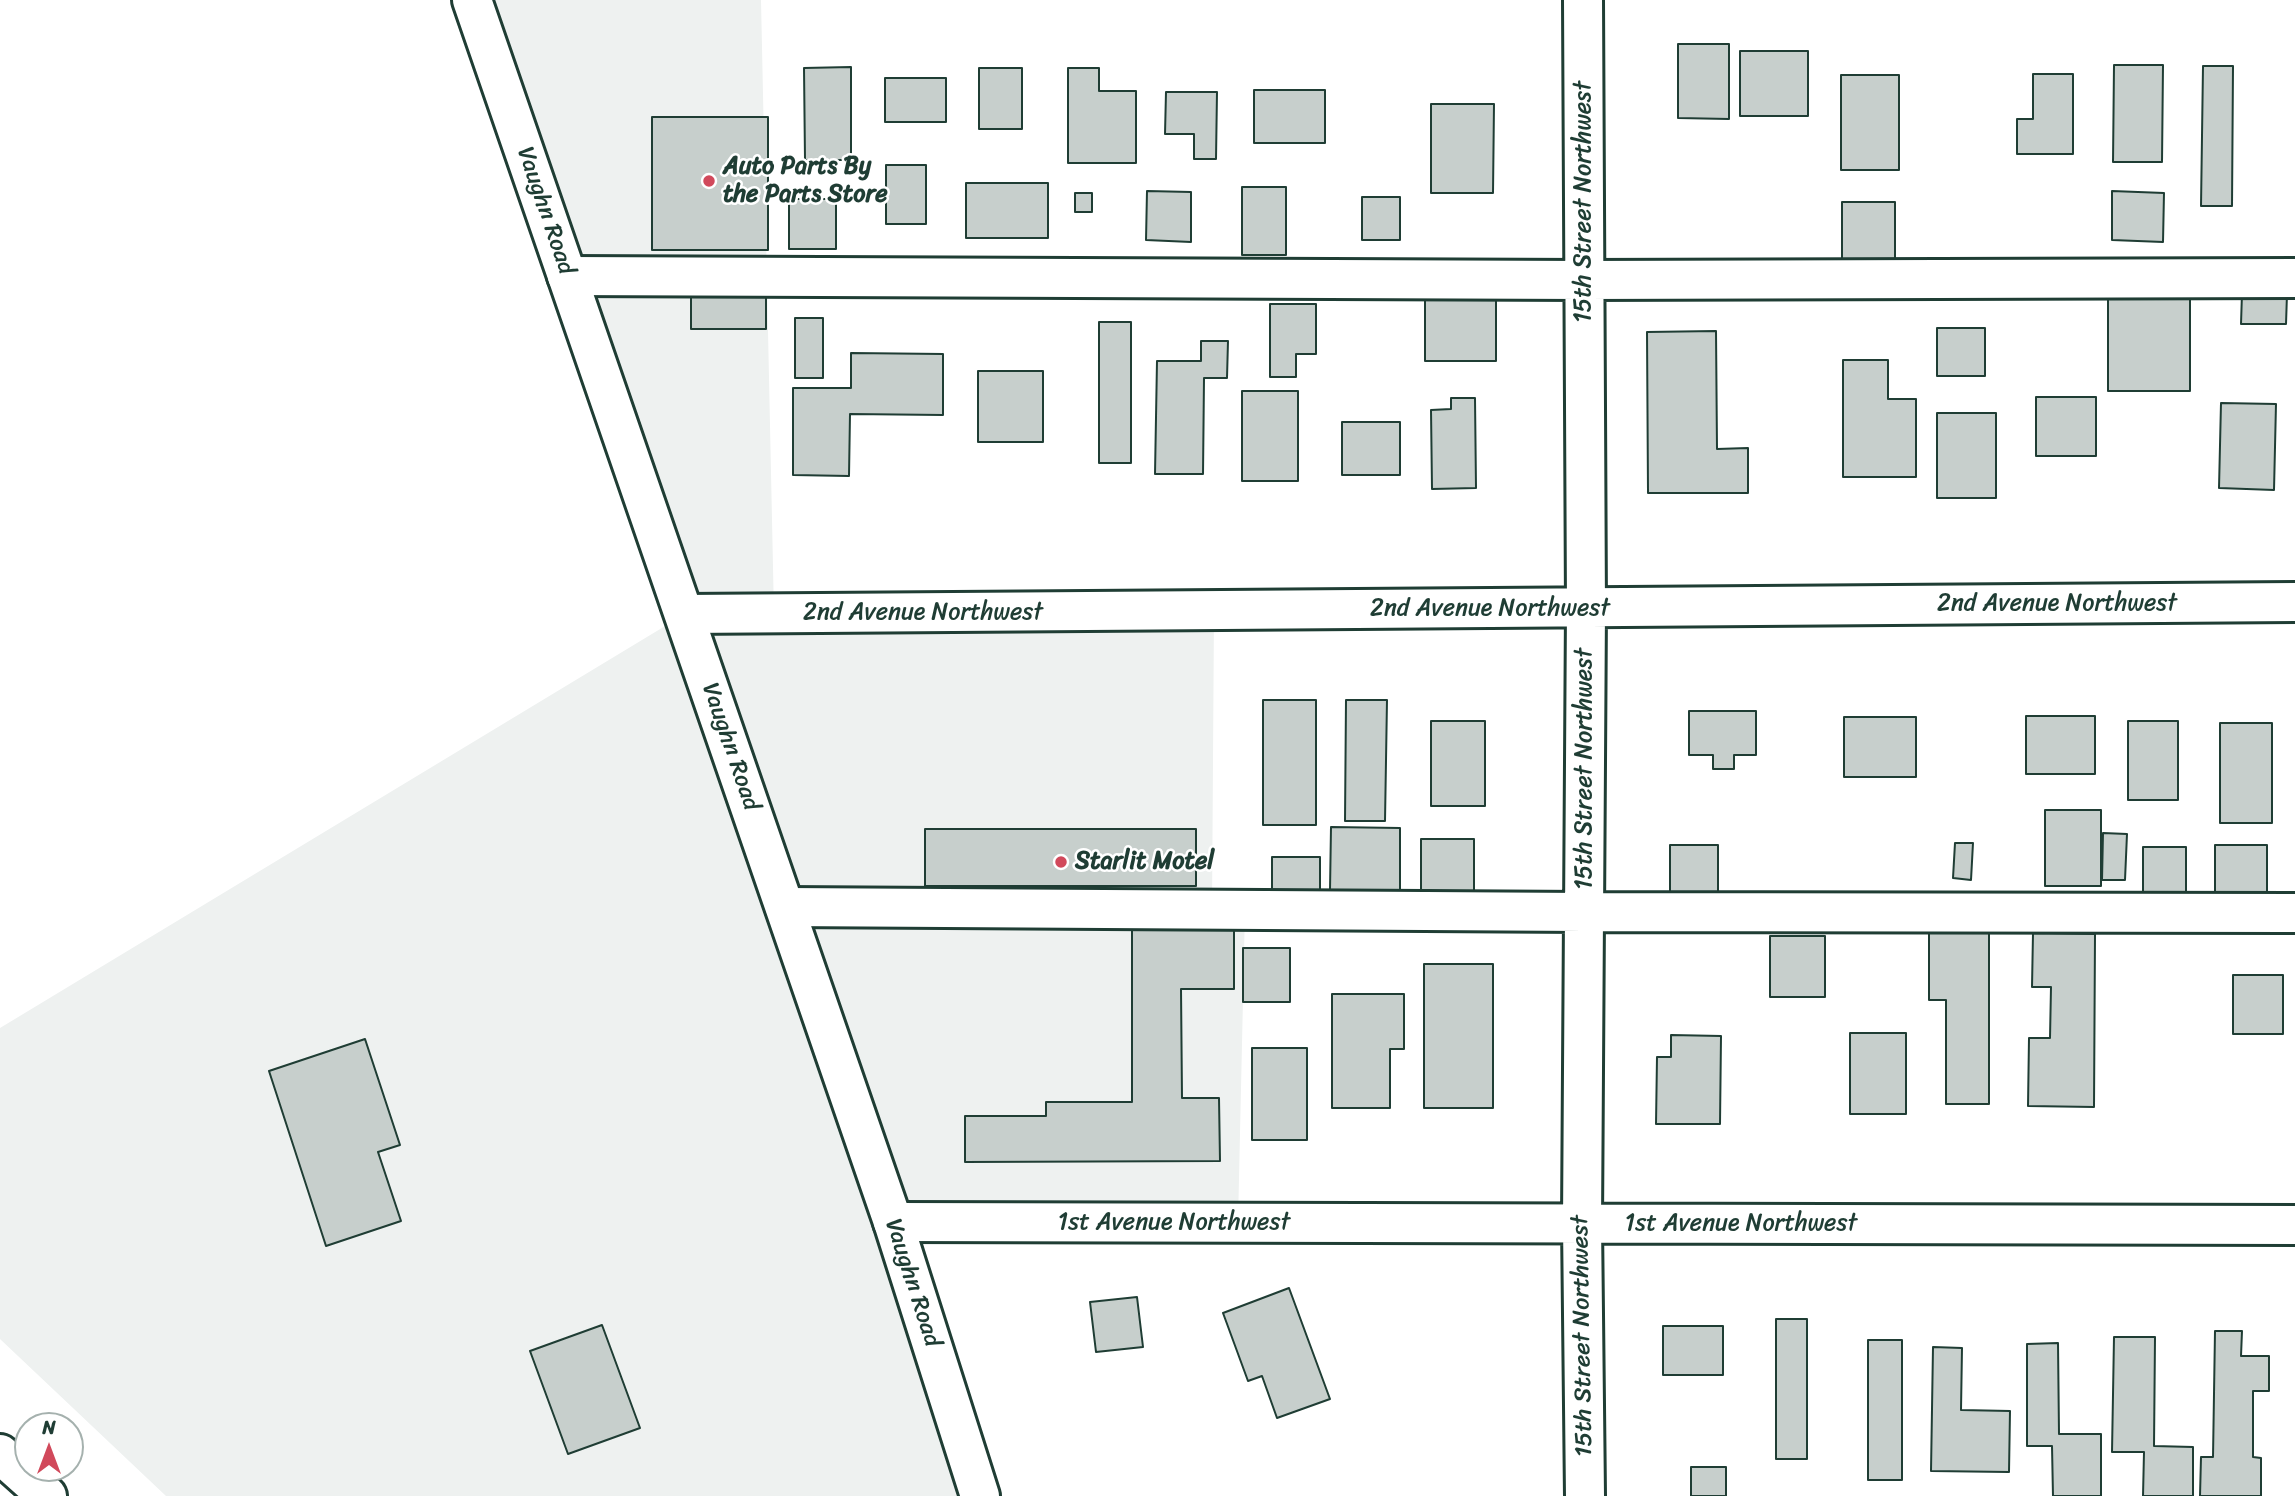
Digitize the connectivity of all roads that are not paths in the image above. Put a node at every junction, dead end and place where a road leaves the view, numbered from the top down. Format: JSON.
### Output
{"nodes":[{"id":1,"x":472,"y":0,"type":"edge"},
{"id":2,"x":1583,"y":0,"type":"edge"},
{"id":3,"x":568,"y":276,"type":"junction"},
{"id":4,"x":2295,"y":278,"type":"edge"},
{"id":5,"x":1584,"y":280,"type":"junction"},
{"id":6,"x":2295,"y":603,"type":"edge"},
{"id":7,"x":1586,"y":608,"type":"junction"},
{"id":8,"x":685,"y":614,"type":"junction"},
{"id":9,"x":785,"y":907,"type":"junction"},
{"id":10,"x":1584,"y":912,"type":"junction"},
{"id":11,"x":2295,"y":913,"type":"edge"},
{"id":12,"x":893,"y":1222,"type":"junction"},
{"id":13,"x":1582,"y":1223,"type":"junction"},
{"id":14,"x":2295,"y":1225,"type":"edge"},
{"id":15,"x":0,"y":1454,"type":"edge"},
{"id":16,"x":47,"y":1496,"type":"edge"},
{"id":17,"x":980,"y":1496,"type":"edge"},
{"id":18,"x":1585,"y":1496,"type":"edge"}],
"edges":[{"from":1,"to":3,"type":"street","name":"Vaughn Road"},
{"from":2,"to":5,"type":"street","name":"15th Street Northwest"},
{"from":3,"to":5,"type":"street"},
{"from":3,"to":8,"type":"street","name":"Vaughn Road"},
{"from":4,"to":5,"type":"street"},
{"from":5,"to":7,"type":"street","name":"15th Street Northwest"},
{"from":6,"to":7,"type":"street","name":"2nd Avenue Northwest"},
{"from":7,"to":8,"type":"street","name":"2nd Avenue Northwest"},
{"from":7,"to":10,"type":"street","name":"15th Street Northwest"},
{"from":8,"to":9,"type":"street","name":"Vaughn Road"},
{"from":9,"to":10,"type":"street"},
{"from":9,"to":12,"type":"street","name":"Vaughn Road"},
{"from":10,"to":11,"type":"street"},
{"from":10,"to":13,"type":"street","name":"15th Street Northwest"},
{"from":12,"to":13,"type":"street","name":"1st Avenue Northwest"},
{"from":12,"to":17,"type":"street","name":"Vaughn Road"},
{"from":13,"to":14,"type":"street","name":"1st Avenue Northwest"},
{"from":13,"to":18,"type":"street","name":"15th Street Northwest"},
{"from":15,"to":16,"type":"street"}]}
